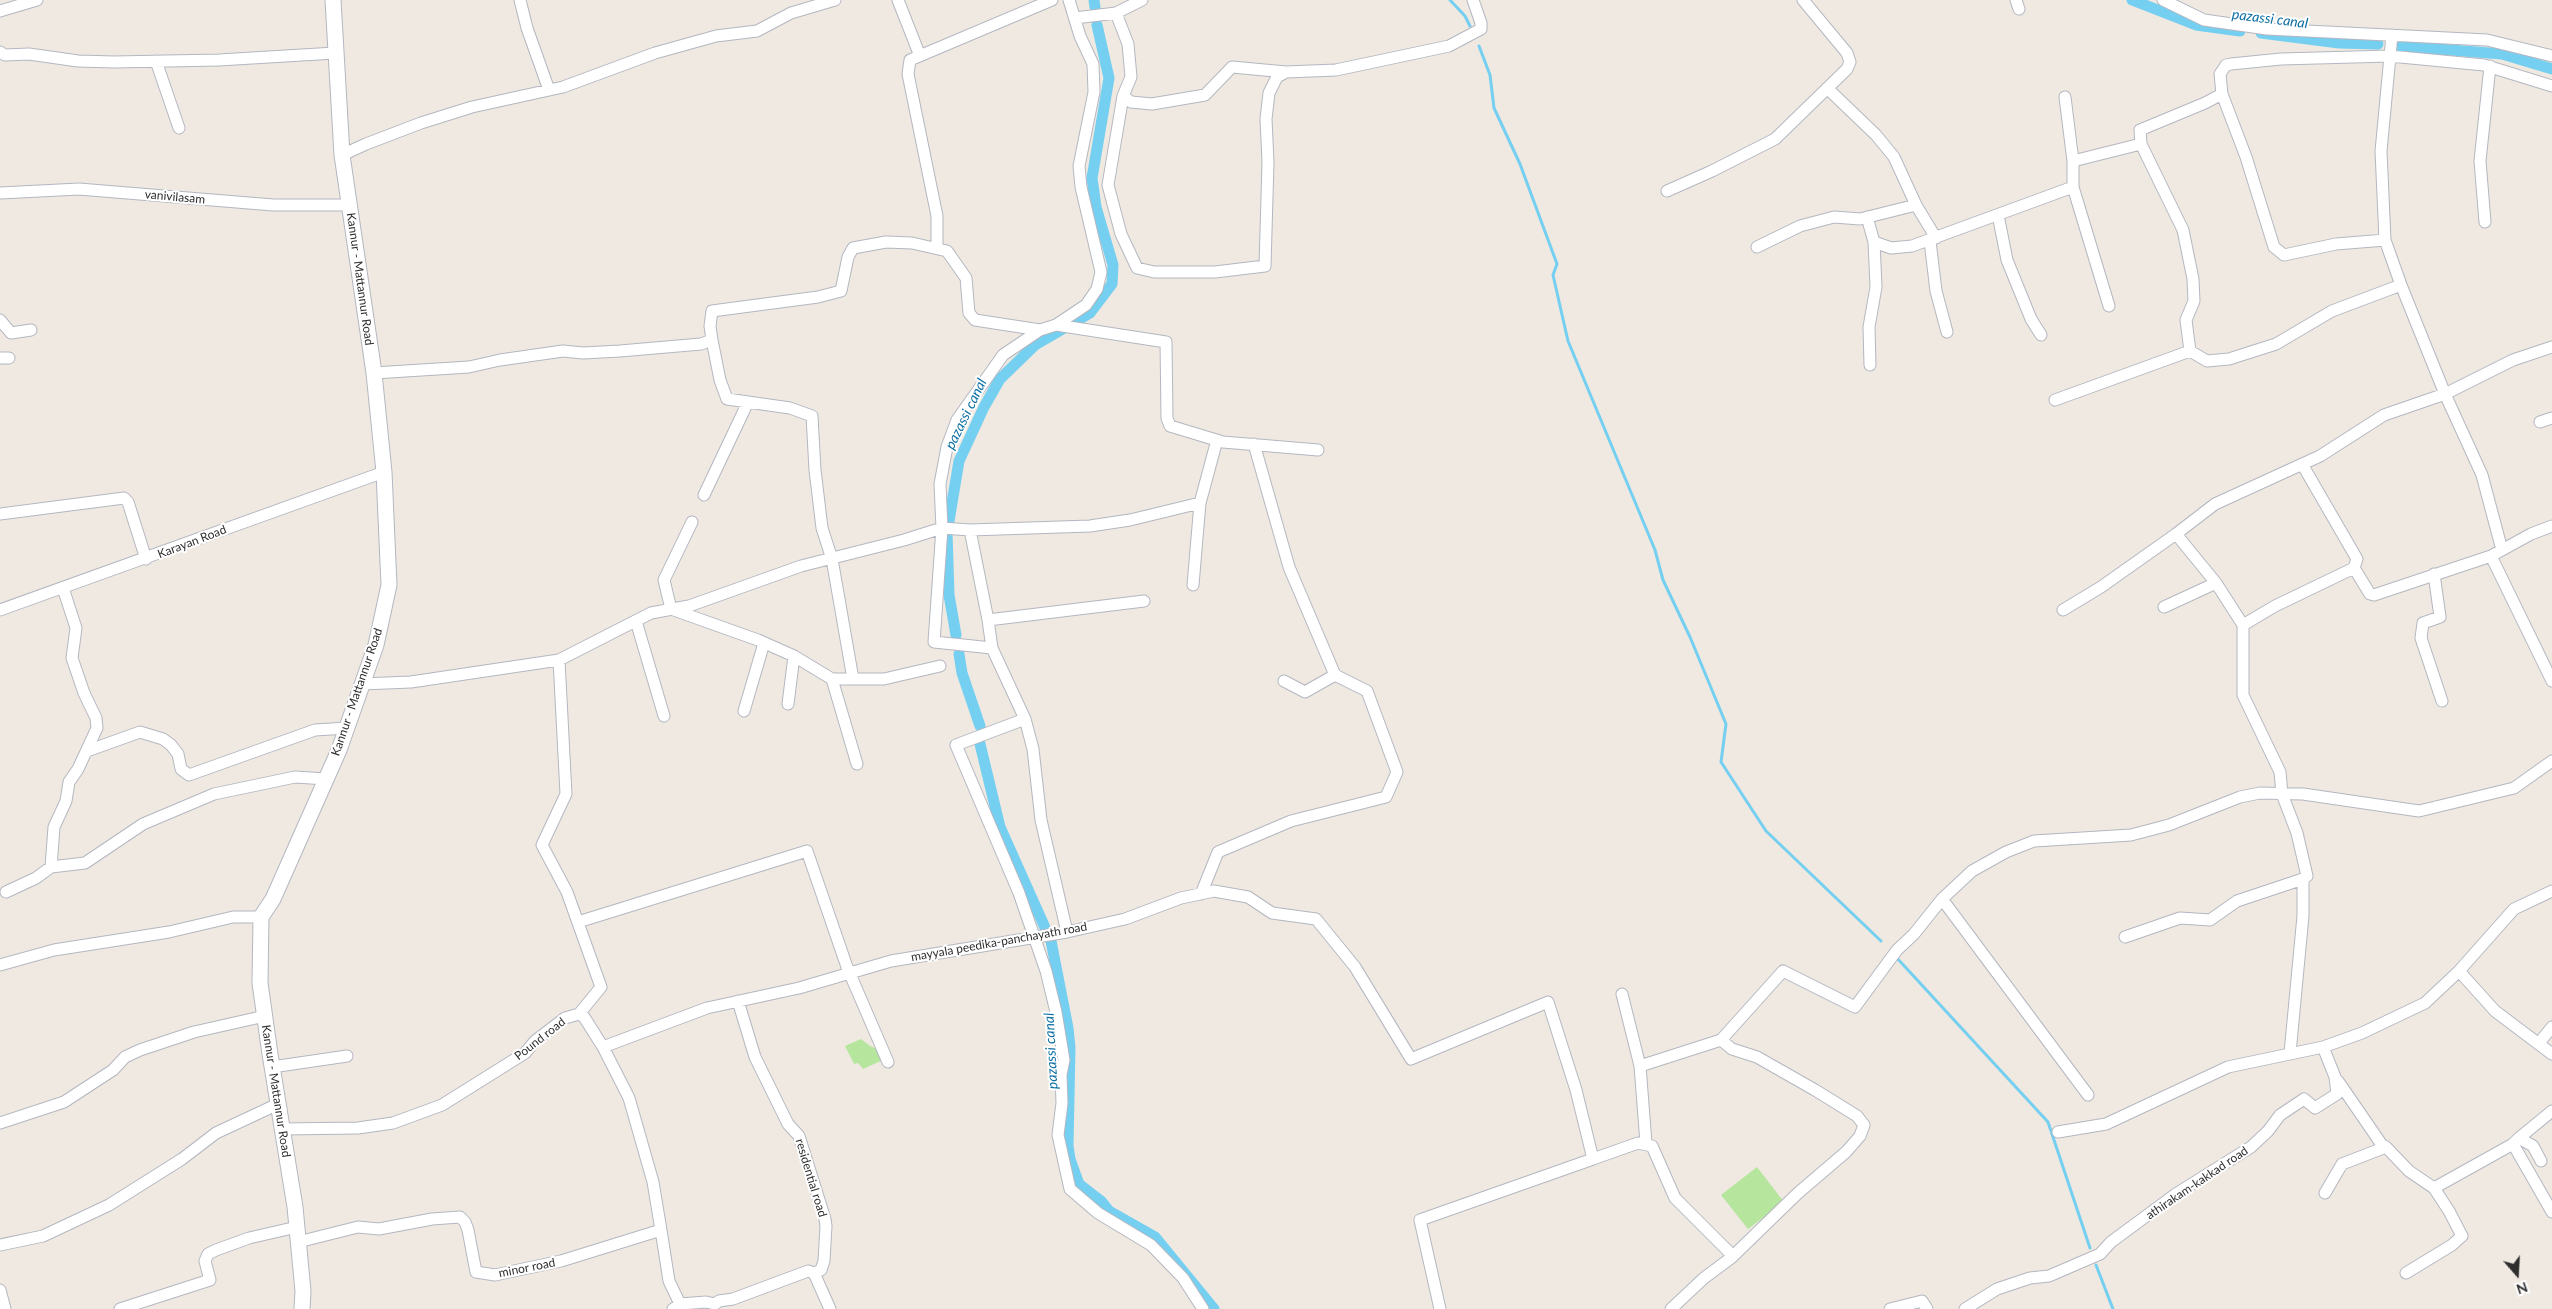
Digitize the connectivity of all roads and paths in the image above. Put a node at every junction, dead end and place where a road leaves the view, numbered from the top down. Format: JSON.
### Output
{"nodes":[{"id":1,"x":37,"y":0,"type":"edge"},
{"id":2,"x":333,"y":0,"type":"edge"},
{"id":3,"x":520,"y":0,"type":"edge"},
{"id":4,"x":835,"y":0,"type":"edge"},
{"id":5,"x":898,"y":0,"type":"edge"},
{"id":6,"x":1052,"y":0,"type":"edge"},
{"id":7,"x":1069,"y":0,"type":"edge"},
{"id":8,"x":1142,"y":0,"type":"edge"},
{"id":9,"x":1473,"y":0,"type":"edge"},
{"id":10,"x":1803,"y":0,"type":"edge"},
{"id":11,"x":2163,"y":0,"type":"edge"},
{"id":12,"x":0,"y":11,"type":"edge"},
{"id":13,"x":1116,"y":13,"type":"junction"},
{"id":14,"x":1075,"y":18,"type":"junction"},
{"id":15,"x":2392,"y":35,"type":"junction"},
{"id":16,"x":0,"y":52,"type":"edge"},
{"id":17,"x":335,"y":53,"type":"junction"},
{"id":18,"x":920,"y":56,"type":"junction"},
{"id":19,"x":2390,"y":56,"type":"junction"},
{"id":20,"x":2552,"y":56,"type":"edge"},
{"id":21,"x":156,"y":61,"type":"junction"},
{"id":22,"x":2490,"y":66,"type":"junction"},
{"id":23,"x":1286,"y":72,"type":"junction"},
{"id":24,"x":2552,"y":86,"type":"edge"},
{"id":25,"x":1827,"y":88,"type":"junction"},
{"id":26,"x":549,"y":90,"type":"junction"},
{"id":27,"x":2222,"y":94,"type":"junction"},
{"id":28,"x":1124,"y":96,"type":"junction"},
{"id":29,"x":2065,"y":97,"type":"dead end"},
{"id":30,"x":180,"y":128,"type":"dead end"},
{"id":31,"x":2141,"y":144,"type":"junction"},
{"id":32,"x":342,"y":156,"type":"junction"},
{"id":33,"x":2073,"y":161,"type":"junction"},
{"id":34,"x":2073,"y":187,"type":"junction"},
{"id":35,"x":1667,"y":191,"type":"dead end"},
{"id":36,"x":0,"y":193,"type":"edge"},
{"id":37,"x":349,"y":205,"type":"junction"},
{"id":38,"x":1916,"y":205,"type":"junction"},
{"id":39,"x":1998,"y":215,"type":"junction"},
{"id":40,"x":1867,"y":218,"type":"junction"},
{"id":41,"x":2485,"y":222,"type":"dead end"},
{"id":42,"x":1933,"y":239,"type":"junction"},
{"id":43,"x":2385,"y":240,"type":"junction"},
{"id":44,"x":1874,"y":242,"type":"junction"},
{"id":45,"x":1757,"y":247,"type":"dead end"},
{"id":46,"x":937,"y":248,"type":"junction"},
{"id":47,"x":2401,"y":285,"type":"junction"},
{"id":48,"x":2109,"y":306,"type":"dead end"},
{"id":49,"x":0,"y":320,"type":"edge"},
{"id":50,"x":1056,"y":325,"type":"junction"},
{"id":51,"x":32,"y":330,"type":"dead end"},
{"id":52,"x":1040,"y":330,"type":"junction"},
{"id":53,"x":1947,"y":332,"type":"dead end"},
{"id":54,"x":2041,"y":335,"type":"dead end"},
{"id":55,"x":712,"y":340,"type":"junction"},
{"id":56,"x":2552,"y":347,"type":"edge"},
{"id":57,"x":2190,"y":351,"type":"junction"},
{"id":58,"x":1870,"y":365,"type":"dead end"},
{"id":59,"x":374,"y":373,"type":"junction"},
{"id":60,"x":2445,"y":394,"type":"junction"},
{"id":61,"x":2055,"y":400,"type":"dead end"},
{"id":62,"x":748,"y":402,"type":"junction"},
{"id":63,"x":2552,"y":418,"type":"edge"},
{"id":64,"x":2540,"y":422,"type":"dead end"},
{"id":65,"x":1217,"y":440,"type":"junction"},
{"id":66,"x":1254,"y":444,"type":"junction"},
{"id":67,"x":1318,"y":450,"type":"dead end"},
{"id":68,"x":2302,"y":464,"type":"junction"},
{"id":69,"x":384,"y":472,"type":"junction"},
{"id":70,"x":704,"y":495,"type":"dead end"},
{"id":71,"x":1200,"y":503,"type":"junction"},
{"id":72,"x":0,"y":514,"type":"edge"},
{"id":73,"x":692,"y":522,"type":"dead end"},
{"id":74,"x":2552,"y":526,"type":"edge"},
{"id":75,"x":942,"y":528,"type":"junction"},
{"id":76,"x":970,"y":530,"type":"junction"},
{"id":77,"x":2176,"y":534,"type":"junction"},
{"id":78,"x":2496,"y":553,"type":"junction"},
{"id":79,"x":146,"y":559,"type":"junction"},
{"id":80,"x":832,"y":559,"type":"junction"},
{"id":81,"x":2354,"y":568,"type":"junction"},
{"id":82,"x":2434,"y":574,"type":"junction"},
{"id":83,"x":2216,"y":583,"type":"junction"},
{"id":84,"x":1193,"y":585,"type":"dead end"},
{"id":85,"x":63,"y":588,"type":"junction"},
{"id":86,"x":1144,"y":601,"type":"dead end"},
{"id":87,"x":2164,"y":607,"type":"dead end"},
{"id":88,"x":670,"y":609,"type":"junction"},
{"id":89,"x":0,"y":610,"type":"edge"},
{"id":90,"x":2063,"y":610,"type":"dead end"},
{"id":91,"x":988,"y":620,"type":"junction"},
{"id":92,"x":636,"y":621,"type":"junction"},
{"id":93,"x":2243,"y":625,"type":"junction"},
{"id":94,"x":764,"y":643,"type":"junction"},
{"id":95,"x":992,"y":648,"type":"junction"},
{"id":96,"x":794,"y":656,"type":"junction"},
{"id":97,"x":559,"y":660,"type":"junction"},
{"id":98,"x":940,"y":666,"type":"dead end"},
{"id":99,"x":1335,"y":675,"type":"junction"},
{"id":100,"x":832,"y":679,"type":"junction"},
{"id":101,"x":853,"y":679,"type":"junction"},
{"id":102,"x":1284,"y":681,"type":"dead end"},
{"id":103,"x":2552,"y":681,"type":"edge"},
{"id":104,"x":362,"y":684,"type":"junction"},
{"id":105,"x":2442,"y":702,"type":"dead end"},
{"id":106,"x":788,"y":704,"type":"dead end"},
{"id":107,"x":744,"y":712,"type":"dead end"},
{"id":108,"x":664,"y":716,"type":"dead end"},
{"id":109,"x":1025,"y":719,"type":"junction"},
{"id":110,"x":347,"y":728,"type":"junction"},
{"id":111,"x":87,"y":751,"type":"junction"},
{"id":112,"x":2552,"y":761,"type":"edge"},
{"id":113,"x":857,"y":764,"type":"dead end"},
{"id":114,"x":326,"y":779,"type":"junction"},
{"id":115,"x":2282,"y":794,"type":"junction"},
{"id":116,"x":51,"y":867,"type":"junction"},
{"id":117,"x":2303,"y":879,"type":"junction"},
{"id":118,"x":2552,"y":891,"type":"edge"},
{"id":119,"x":6,"y":892,"type":"dead end"},
{"id":120,"x":1201,"y":894,"type":"junction"},
{"id":121,"x":1942,"y":899,"type":"junction"},
{"id":122,"x":261,"y":917,"type":"junction"},
{"id":123,"x":578,"y":922,"type":"junction"},
{"id":124,"x":1063,"y":933,"type":"junction"},
{"id":125,"x":1036,"y":936,"type":"junction"},
{"id":126,"x":2125,"y":937,"type":"dead end"},
{"id":127,"x":0,"y":965,"type":"edge"},
{"id":128,"x":2459,"y":971,"type":"junction"},
{"id":129,"x":850,"y":974,"type":"junction"},
{"id":130,"x":1622,"y":994,"type":"dead end"},
{"id":131,"x":738,"y":1001,"type":"junction"},
{"id":132,"x":580,"y":1014,"type":"junction"},
{"id":133,"x":265,"y":1016,"type":"junction"},
{"id":134,"x":2552,"y":1027,"type":"edge"},
{"id":135,"x":1721,"y":1040,"type":"junction"},
{"id":136,"x":2539,"y":1043,"type":"junction"},
{"id":137,"x":603,"y":1047,"type":"junction"},
{"id":138,"x":2323,"y":1047,"type":"junction"},
{"id":139,"x":2290,"y":1053,"type":"junction"},
{"id":140,"x":2552,"y":1054,"type":"edge"},
{"id":141,"x":347,"y":1056,"type":"dead end"},
{"id":142,"x":888,"y":1062,"type":"dead end"},
{"id":143,"x":1640,"y":1066,"type":"junction"},
{"id":144,"x":272,"y":1067,"type":"junction"},
{"id":145,"x":2335,"y":1077,"type":"junction"},
{"id":146,"x":2088,"y":1095,"type":"dead end"},
{"id":147,"x":278,"y":1104,"type":"junction"},
{"id":148,"x":2552,"y":1111,"type":"edge"},
{"id":149,"x":0,"y":1123,"type":"edge"},
{"id":150,"x":282,"y":1129,"type":"junction"},
{"id":151,"x":2058,"y":1132,"type":"dead end"},
{"id":152,"x":2516,"y":1141,"type":"junction"},
{"id":153,"x":1646,"y":1143,"type":"junction"},
{"id":154,"x":2386,"y":1147,"type":"junction"},
{"id":155,"x":1593,"y":1159,"type":"junction"},
{"id":156,"x":2541,"y":1161,"type":"dead end"},
{"id":157,"x":2434,"y":1188,"type":"junction"},
{"id":158,"x":2325,"y":1193,"type":"dead end"},
{"id":159,"x":2552,"y":1212,"type":"edge"},
{"id":160,"x":660,"y":1230,"type":"junction"},
{"id":161,"x":298,"y":1235,"type":"junction"},
{"id":162,"x":0,"y":1244,"type":"edge"},
{"id":163,"x":1734,"y":1256,"type":"junction"},
{"id":164,"x":814,"y":1273,"type":"junction"},
{"id":165,"x":2406,"y":1273,"type":"dead end"},
{"id":166,"x":0,"y":1290,"type":"edge"},
{"id":167,"x":676,"y":1307,"type":"edge"},
{"id":168,"x":715,"y":1307,"type":"edge"},
{"id":169,"x":5,"y":1309,"type":"edge"},
{"id":170,"x":120,"y":1309,"type":"edge"},
{"id":171,"x":302,"y":1309,"type":"edge"},
{"id":172,"x":830,"y":1309,"type":"edge"},
{"id":173,"x":1203,"y":1309,"type":"edge"},
{"id":174,"x":1440,"y":1309,"type":"edge"},
{"id":175,"x":1671,"y":1309,"type":"edge"},
{"id":176,"x":1890,"y":1309,"type":"edge"},
{"id":177,"x":1927,"y":1309,"type":"edge"},
{"id":178,"x":1965,"y":1309,"type":"edge"}],
"edges":[{"from":1,"to":12,"type":"street"},
{"from":2,"to":17,"type":"main road","name":"Kannur - Mattannur Road"},
{"from":3,"to":26,"type":"street"},
{"from":4,"to":26,"type":"street"},
{"from":5,"to":18,"type":"street"},
{"from":6,"to":18,"type":"street"},
{"from":7,"to":14,"type":"street"},
{"from":8,"to":13,"type":"street"},
{"from":9,"to":23,"type":"street"},
{"from":10,"to":25,"type":"street"},
{"from":11,"to":15,"type":"street"},
{"from":13,"to":14,"type":"street"},
{"from":13,"to":28,"type":"street"},
{"from":14,"to":50,"type":"street"},
{"from":15,"to":19,"type":"street"},
{"from":15,"to":20,"type":"street"},
{"from":16,"to":21,"type":"street"},
{"from":17,"to":21,"type":"street"},
{"from":17,"to":32,"type":"main road","name":"Kannur - Mattannur Road"},
{"from":18,"to":46,"type":"street"},
{"from":19,"to":22,"type":"street"},
{"from":19,"to":27,"type":"street"},
{"from":19,"to":43,"type":"street"},
{"from":21,"to":30,"type":"street"},
{"from":22,"to":24,"type":"street"},
{"from":22,"to":41,"type":"street"},
{"from":23,"to":28,"type":"street"},
{"from":23,"to":28,"type":"street"},
{"from":25,"to":35,"type":"street"},
{"from":25,"to":38,"type":"street"},
{"from":26,"to":32,"type":"street"},
{"from":27,"to":31,"type":"street"},
{"from":27,"to":43,"type":"street"},
{"from":29,"to":33,"type":"street"},
{"from":31,"to":33,"type":"street"},
{"from":31,"to":57,"type":"street"},
{"from":32,"to":37,"type":"main road","name":"Kannur - Mattannur Road"},
{"from":33,"to":34,"type":"street"},
{"from":34,"to":39,"type":"street"},
{"from":34,"to":48,"type":"street"},
{"from":36,"to":37,"type":"street","name":"vanivilasam"},
{"from":37,"to":59,"type":"main road","name":"Kannur - Mattannur Road"},
{"from":38,"to":40,"type":"street"},
{"from":38,"to":42,"type":"street"},
{"from":39,"to":42,"type":"street"},
{"from":39,"to":54,"type":"street"},
{"from":40,"to":44,"type":"street"},
{"from":40,"to":45,"type":"street"},
{"from":42,"to":44,"type":"street"},
{"from":42,"to":53,"type":"street"},
{"from":43,"to":47,"type":"street"},
{"from":44,"to":58,"type":"street"},
{"from":46,"to":52,"type":"street"},
{"from":46,"to":55,"type":"street"},
{"from":47,"to":57,"type":"street"},
{"from":47,"to":60,"type":"street"},
{"from":49,"to":51,"type":"street"},
{"from":50,"to":52,"type":"street"},
{"from":50,"to":65,"type":"street"},
{"from":52,"to":75,"type":"street"},
{"from":55,"to":59,"type":"street"},
{"from":55,"to":62,"type":"street"},
{"from":56,"to":60,"type":"street"},
{"from":57,"to":61,"type":"street"},
{"from":59,"to":69,"type":"main road","name":"Kannur - Mattannur Road"},
{"from":60,"to":68,"type":"street"},
{"from":60,"to":78,"type":"street"},
{"from":62,"to":70,"type":"street"},
{"from":62,"to":80,"type":"street"},
{"from":63,"to":64,"type":"street"},
{"from":65,"to":66,"type":"street"},
{"from":65,"to":71,"type":"street"},
{"from":66,"to":67,"type":"street"},
{"from":66,"to":99,"type":"street"},
{"from":68,"to":77,"type":"street"},
{"from":68,"to":81,"type":"street"},
{"from":69,"to":79,"type":"street","name":"Karayan Road"},
{"from":69,"to":104,"type":"main road","name":"Kannur - Mattannur Road"},
{"from":71,"to":76,"type":"street"},
{"from":71,"to":84,"type":"street"},
{"from":72,"to":79,"type":"street"},
{"from":73,"to":88,"type":"street"},
{"from":74,"to":78,"type":"street"},
{"from":75,"to":76,"type":"street"},
{"from":75,"to":80,"type":"street"},
{"from":75,"to":95,"type":"street"},
{"from":76,"to":91,"type":"street"},
{"from":77,"to":83,"type":"street"},
{"from":77,"to":90,"type":"street"},
{"from":78,"to":82,"type":"street"},
{"from":78,"to":103,"type":"street"},
{"from":79,"to":85,"type":"street","name":"Karayan Road"},
{"from":80,"to":88,"type":"street"},
{"from":80,"to":101,"type":"street"},
{"from":81,"to":82,"type":"street"},
{"from":81,"to":93,"type":"street"},
{"from":82,"to":105,"type":"street"},
{"from":83,"to":87,"type":"street"},
{"from":83,"to":93,"type":"street"},
{"from":85,"to":89,"type":"street","name":"Karayan Road"},
{"from":85,"to":111,"type":"street"},
{"from":86,"to":91,"type":"street"},
{"from":88,"to":92,"type":"street"},
{"from":88,"to":94,"type":"street"},
{"from":91,"to":95,"type":"street"},
{"from":92,"to":97,"type":"street"},
{"from":92,"to":108,"type":"street"},
{"from":93,"to":115,"type":"street"},
{"from":94,"to":96,"type":"street"},
{"from":94,"to":107,"type":"street"},
{"from":95,"to":109,"type":"street"},
{"from":96,"to":100,"type":"street"},
{"from":96,"to":106,"type":"street"},
{"from":97,"to":104,"type":"street"},
{"from":97,"to":123,"type":"street"},
{"from":98,"to":101,"type":"street"},
{"from":99,"to":102,"type":"street"},
{"from":99,"to":120,"type":"street"},
{"from":100,"to":101,"type":"street"},
{"from":100,"to":113,"type":"street"},
{"from":104,"to":110,"type":"main road","name":"Kannur - Mattannur Road"},
{"from":109,"to":124,"type":"street"},
{"from":109,"to":125,"type":"street"},
{"from":110,"to":111,"type":"street"},
{"from":110,"to":114,"type":"main road","name":"Kannur - Mattannur Road"},
{"from":111,"to":116,"type":"street"},
{"from":112,"to":115,"type":"street"},
{"from":114,"to":116,"type":"street"},
{"from":114,"to":122,"type":"main road","name":"Kannur - Mattannur Road"},
{"from":115,"to":117,"type":"street"},
{"from":115,"to":121,"type":"street"},
{"from":116,"to":119,"type":"street"},
{"from":117,"to":126,"type":"street"},
{"from":117,"to":139,"type":"street"},
{"from":118,"to":128,"type":"street"},
{"from":120,"to":124,"type":"street","name":"mayyala peedika-panchayath road"},
{"from":120,"to":155,"type":"street","name":"mayyala peedika-panchayath road"},
{"from":121,"to":135,"type":"street"},
{"from":121,"to":146,"type":"street"},
{"from":122,"to":127,"type":"street"},
{"from":122,"to":133,"type":"main road","name":"Kannur - Mattannur Road"},
{"from":123,"to":129,"type":"street"},
{"from":123,"to":132,"type":"street"},
{"from":124,"to":125,"type":"street","name":"mayyala peedika-panchayath road"},
{"from":125,"to":129,"type":"street","name":"mayyala peedika-panchayath road"},
{"from":125,"to":173,"type":"street"},
{"from":128,"to":136,"type":"street"},
{"from":128,"to":138,"type":"street"},
{"from":129,"to":131,"type":"street","name":"mayyala peedika-panchayath road"},
{"from":129,"to":142,"type":"street"},
{"from":130,"to":143,"type":"street"},
{"from":131,"to":137,"type":"street","name":"mayyala peedika-panchayath road"},
{"from":131,"to":164,"type":"street","name":"residential road"},
{"from":132,"to":137,"type":"street","name":"Pound road"},
{"from":132,"to":150,"type":"street","name":"Pound road"},
{"from":133,"to":144,"type":"main road","name":"Kannur - Mattannur Road"},
{"from":133,"to":149,"type":"street"},
{"from":134,"to":136,"type":"street"},
{"from":135,"to":143,"type":"street"},
{"from":135,"to":163,"type":"street"},
{"from":136,"to":140,"type":"street"},
{"from":137,"to":160,"type":"street","name":"Pound road"},
{"from":138,"to":139,"type":"street"},
{"from":138,"to":145,"type":"street"},
{"from":139,"to":151,"type":"street"},
{"from":141,"to":144,"type":"street"},
{"from":143,"to":153,"type":"street"},
{"from":144,"to":147,"type":"main road","name":"Kannur - Mattannur Road"},
{"from":145,"to":154,"type":"street"},
{"from":145,"to":178,"type":"street","name":"athirakam-kakkad road"},
{"from":147,"to":150,"type":"main road","name":"Kannur - Mattannur Road"},
{"from":147,"to":162,"type":"street"},
{"from":148,"to":152,"type":"street"},
{"from":150,"to":161,"type":"main road","name":"Kannur - Mattannur Road"},
{"from":152,"to":156,"type":"street"},
{"from":152,"to":157,"type":"street"},
{"from":152,"to":159,"type":"street"},
{"from":153,"to":155,"type":"street"},
{"from":153,"to":163,"type":"street"},
{"from":154,"to":157,"type":"street"},
{"from":154,"to":158,"type":"street"},
{"from":155,"to":174,"type":"street"},
{"from":157,"to":165,"type":"street"},
{"from":160,"to":161,"type":"street","name":"minor road"},
{"from":160,"to":167,"type":"street"},
{"from":161,"to":170,"type":"street"},
{"from":161,"to":171,"type":"main road","name":"Kannur - Mattannur Road"},
{"from":163,"to":175,"type":"street"},
{"from":164,"to":168,"type":"street"},
{"from":164,"to":172,"type":"street"},
{"from":166,"to":169,"type":"street"},
{"from":167,"to":168,"type":"street"},
{"from":176,"to":177,"type":"street"}]}
